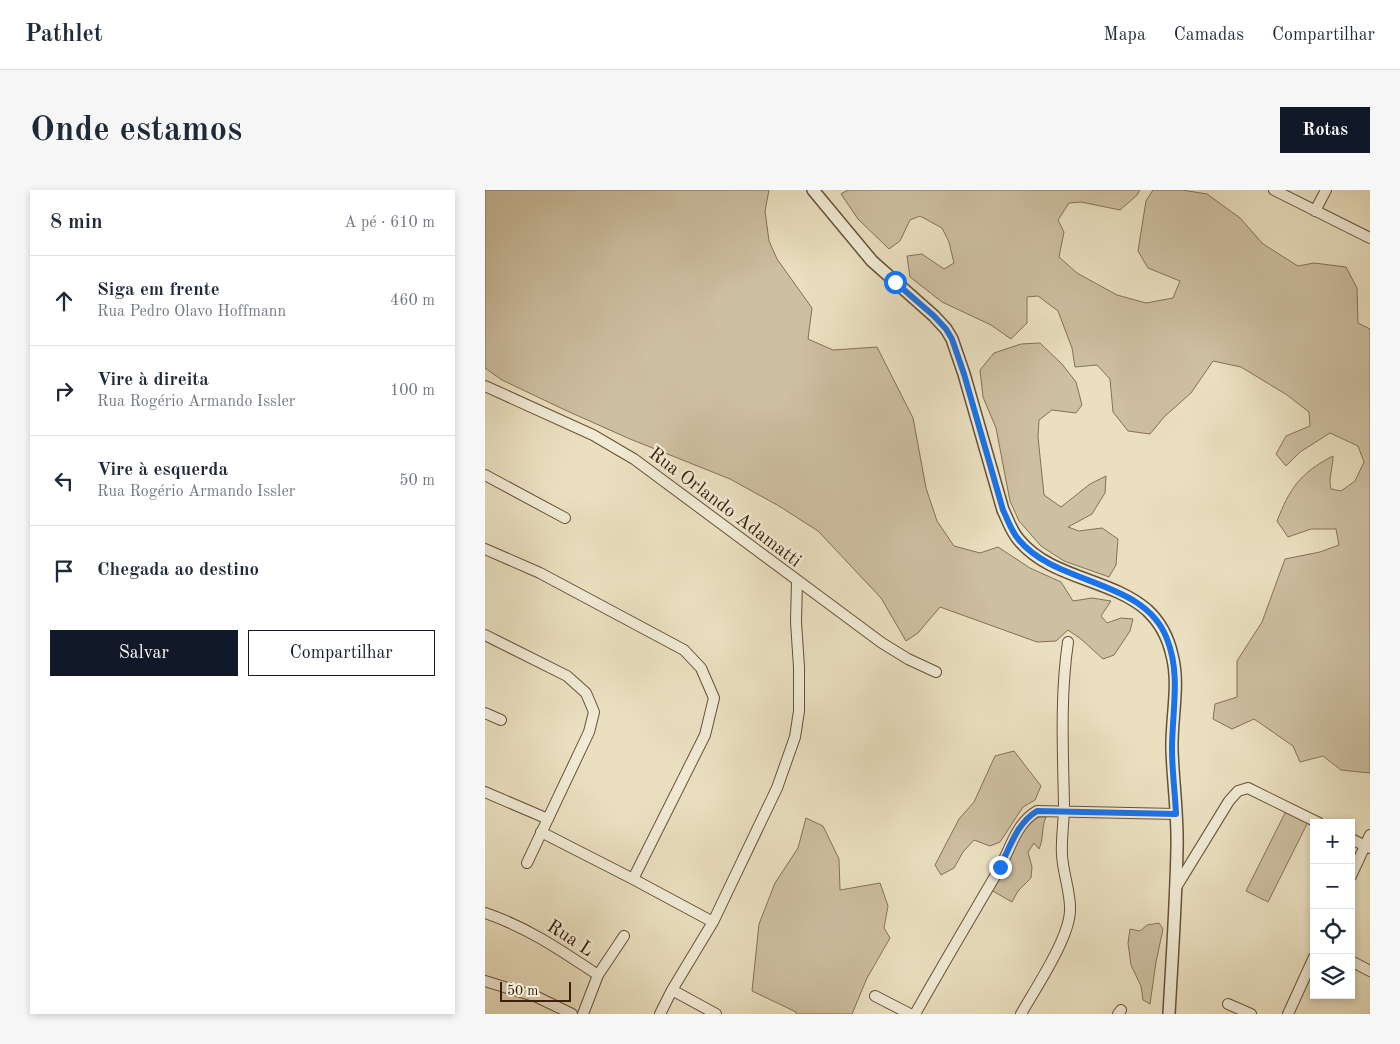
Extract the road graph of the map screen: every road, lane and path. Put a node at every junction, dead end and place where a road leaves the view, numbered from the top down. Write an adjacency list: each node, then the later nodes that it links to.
1 (813, 190): 18 (street)
2 (1274, 190): 4 (street)
3 (1326, 190): 4 (street)
4 (1315, 211): 5 (street)
5 (1370, 238)
6 (485, 386): 10 (street, Rua Orlando Adamatti)
7 (485, 474): 8 (street)
8 (565, 518)
9 (485, 549): 27 (street)
10 (797, 581): 13 (street, Rua Orlando Adamatti); 30 (street)
11 (485, 635): 19 (street)
12 (1067, 642): 17 (street)
13 (936, 672)
14 (485, 713): 15 (street)
15 (501, 720)
16 (485, 792): 19 (street)
17 (1064, 811): 18 (street); 46 (street); 47 (street)
18 (1176, 814): 28 (street)
19 (548, 819): 21 (street)
20 (1311, 819): 28 (street)
21 (541, 832): 25 (street); 27 (street)
22 (1370, 835): 24 (street)
23 (1355, 841): 24 (street)
24 (1368, 847): 26 (street)
25 (527, 863)
26 (1355, 869)
27 (633, 879): 30 (street)
28 (1175, 889): 48 (street)
29 (485, 913): 35 (street, Rua L)
30 (713, 922): 37 (street)
31 (624, 936): 35 (street)
32 (1355, 963): 34 (street)
33 (1310, 966): 49 (street)
34 (1370, 970)
35 (598, 975): 42 (street, Rua L)
36 (485, 981): 41 (street)
37 (672, 990): 43 (street); 44 (street)
38 (875, 996): 45 (street)
39 (1228, 1004): 40 (street)
40 (1245, 1013)
41 (572, 1014)
42 (583, 1014)
43 (660, 1014)
44 (716, 1014)
45 (910, 1014)
46 (915, 1014)
47 (1021, 1014)
48 (1169, 1014)
49 (1288, 1014)

